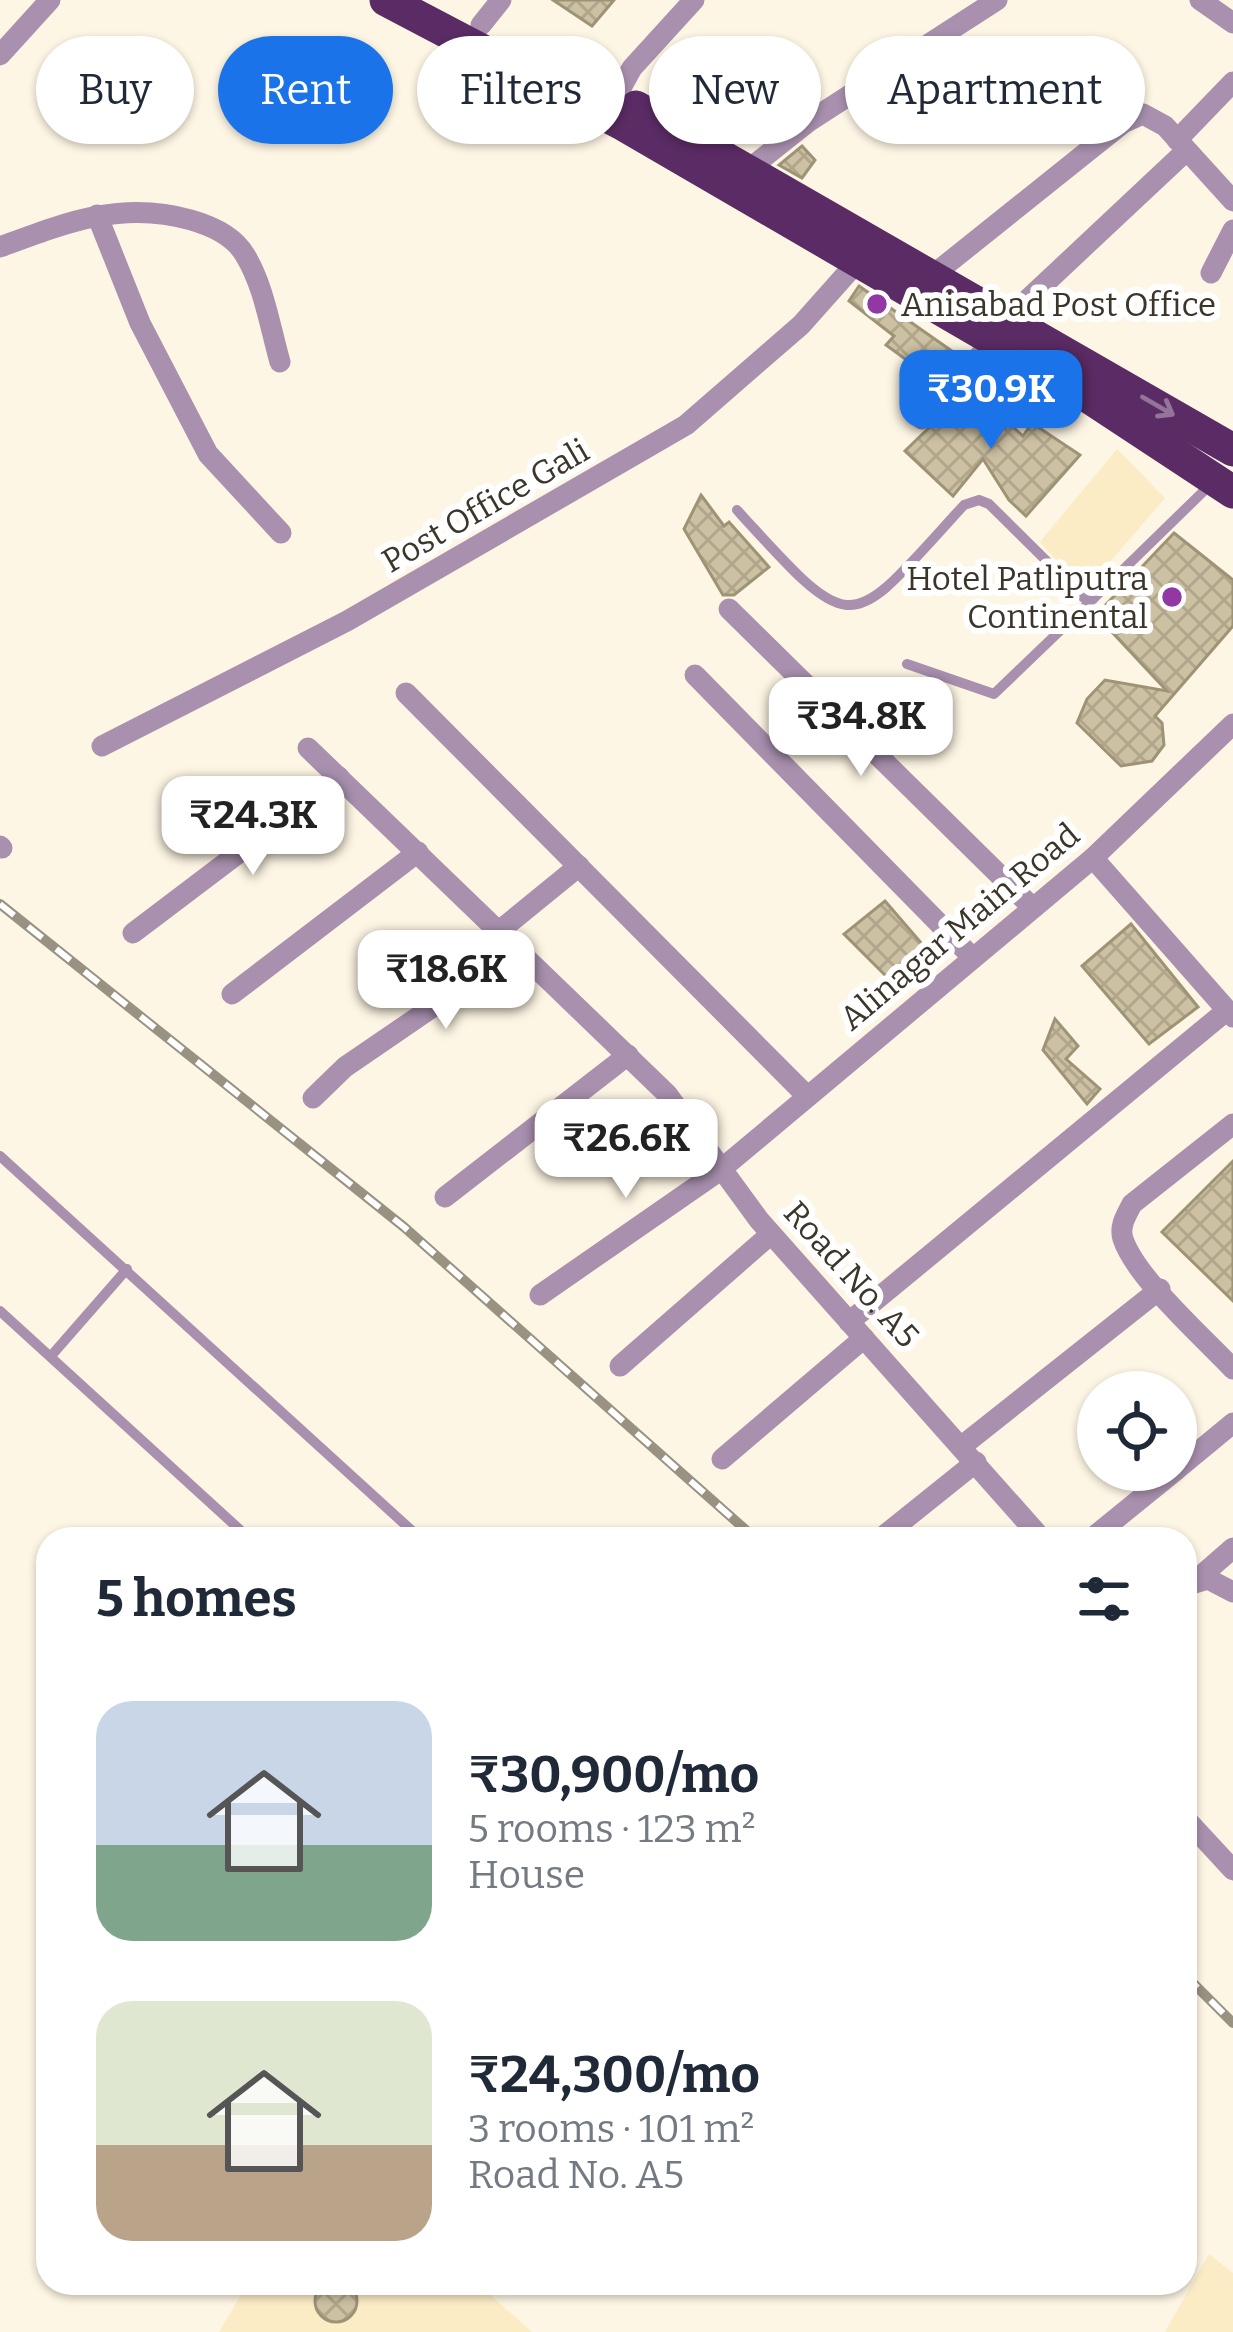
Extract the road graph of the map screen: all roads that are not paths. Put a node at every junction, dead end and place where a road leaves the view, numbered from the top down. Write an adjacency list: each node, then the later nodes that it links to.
1 (50, 0): 10 (street)
2 (386, 0): 20 (highway)
3 (433, 0): 7 (highway)
4 (694, 0): 11 (street)
5 (997, 0): 15 (street)
6 (1200, 0): 8 (street)
7 (491, 13): 9 (highway)
8 (1233, 22)
9 (525, 36)
10 (0, 55)
11 (625, 81)
12 (1233, 82): 14 (street)
13 (625, 102): 15 (highway)
14 (1182, 146): 16 (street); 22 (street); 23 (street)
15 (749, 169): 22 (highway)
16 (1233, 201)
17 (97, 215): 19 (street); 24 (street); 29 (street)
18 (1233, 230): 21 (street)
19 (0, 247)
20 (858, 261): 23 (highway); 36 (street, Post Office Gali)
21 (1210, 273)
22 (933, 275): 23 (highway)
23 (1001, 329): 25 (street); 26 (highway, one-way to 26); 27 (highway)
24 (280, 362)
25 (922, 419)
26 (1233, 450)
27 (1224, 487): 30 (lane)
28 (737, 510): 30 (lane)
29 (281, 533)
30 (1093, 599): 32 (lane)
31 (729, 609): 42 (street)
32 (908, 664)
33 (694, 676): 46 (street)
34 (406, 693): 41 (street)
35 (1233, 724): 40 (street, Alinagar Main Road)
36 (102, 746)
37 (308, 748): 38 (street, Road No. A5)
38 (339, 777): 39 (street, Road No. A5); 44 (street)
39 (418, 852): 43 (street, Road No. A5); 47 (street)
40 (1093, 858): 42 (street, Alinagar Main Road); 48 (street)
41 (579, 866): 43 (street); 50 (street)
42 (1033, 908): 46 (street, Alinagar Main Road)
43 (498, 932): 45 (street, Road No. A5)
44 (133, 933)
45 (515, 950): 49 (street, Road No. A5); 51 (street)
46 (973, 958): 50 (street, Alinagar Main Road)
47 (232, 994)
48 (1229, 1014): 62 (street)
49 (628, 1054): 54 (street, Road No. A5); 55 (street)
50 (806, 1095): 54 (street, Alinagar Main Road)
51 (314, 1098)
52 (1233, 1124): 58 (street)
53 (0, 1156): 57 (lane)
54 (719, 1171): 56 (street, Road No. A5); 59 (street, Alinagar Main Road)
55 (445, 1196)
56 (771, 1234): 62 (street, Road No. A5); 64 (street)
57 (127, 1269): 63 (lane); 72 (lane)
58 (1160, 1288): 65 (street); 68 (street)
59 (541, 1295)
60 (0, 1310): 61 (lane)
61 (6, 1323): 63 (lane)
62 (856, 1330): 68 (street, Road No. A5); 69 (street)
63 (51, 1356): 71 (lane)
64 (620, 1366)
65 (1233, 1369)
66 (1233, 1423): 67 (street)
67 (1197, 1453)
68 (969, 1454): 73 (street); 74 (street, Road No. A5)
69 (722, 1459)
70 (1150, 1491): 75 (street)
71 (237, 1527)
72 (408, 1527)
73 (893, 1527)
74 (1032, 1527)
75 (1106, 1527)
76 (1233, 1548): 77 (street)
77 (1197, 1578)
78 (1197, 1582): 79 (street)
79 (1233, 1592)
80 (1197, 1832): 81 (street)
81 (1233, 1870)

